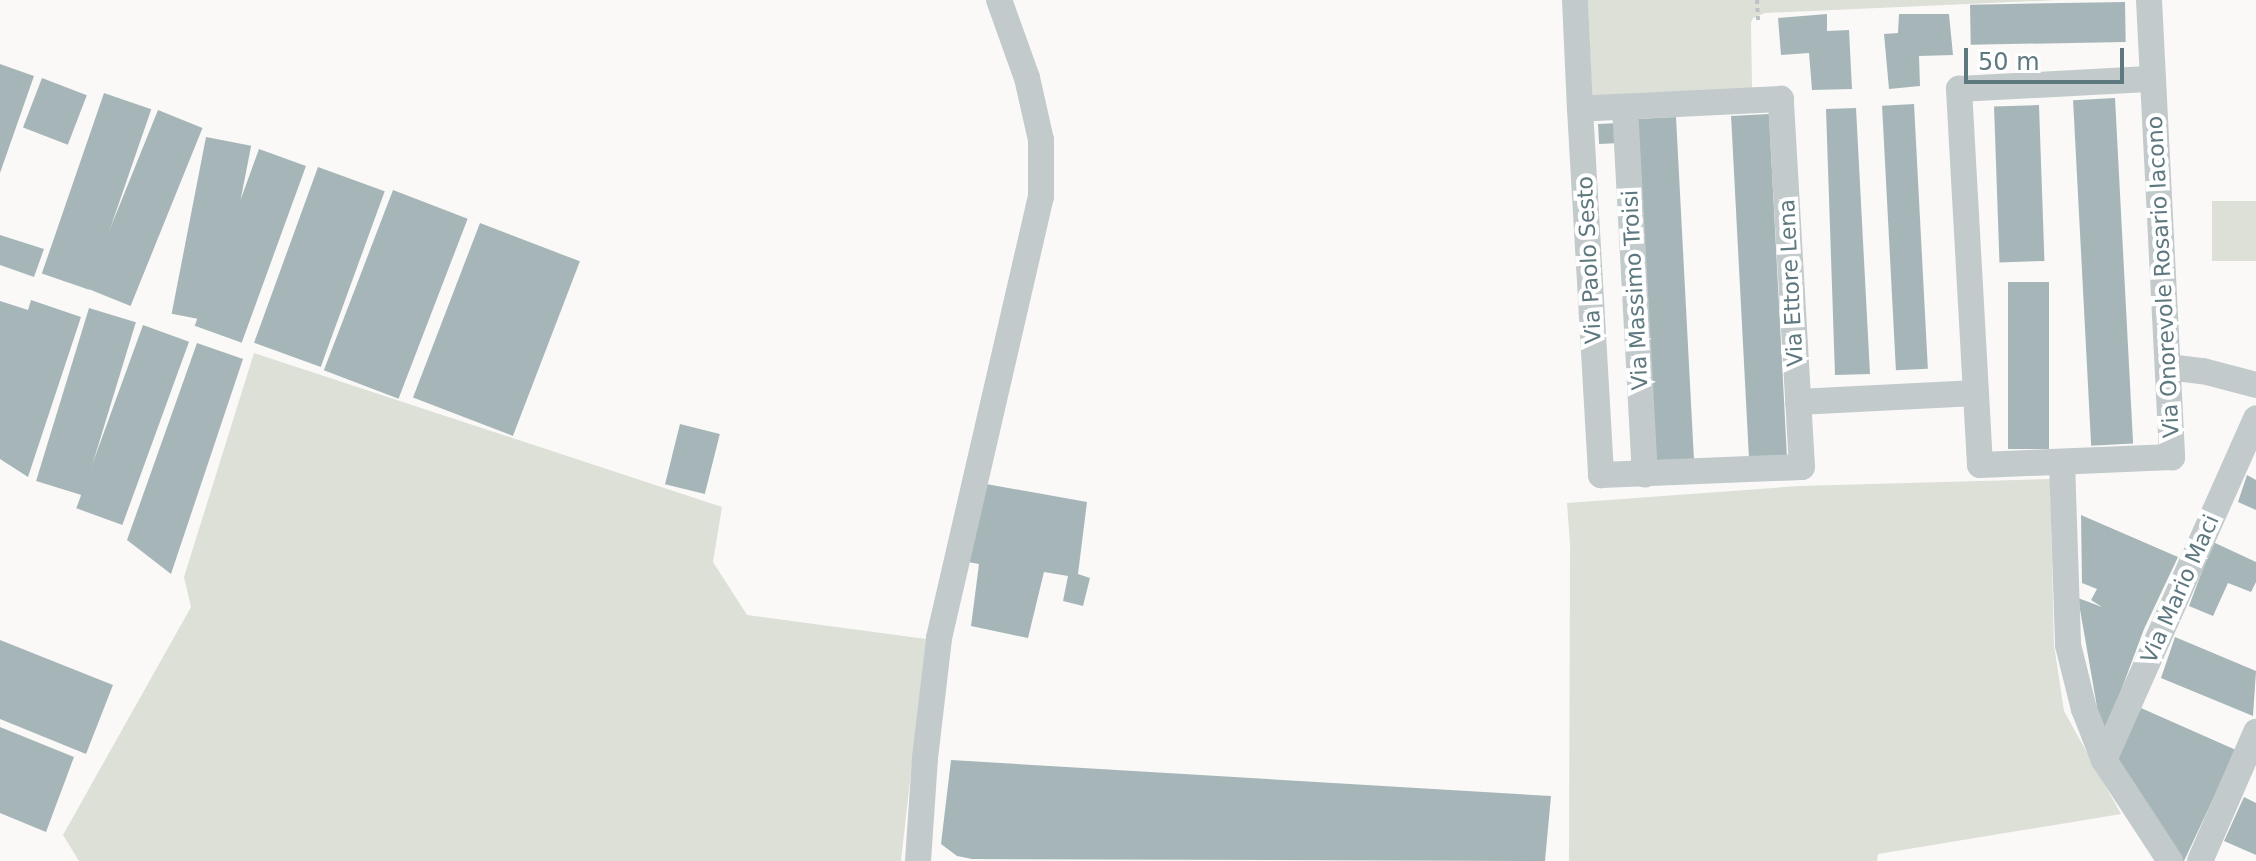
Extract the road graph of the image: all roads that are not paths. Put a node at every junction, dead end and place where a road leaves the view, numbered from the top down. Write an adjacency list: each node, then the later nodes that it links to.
1 (999, 0): 16 (street)
2 (1575, 0): 6 (street, Via Paolo Sesto)
3 (2149, 0): 4 (street, Via Onorevole Rosario Iacono)
4 (2153, 79): 7 (street, Via Onorevole Rosario Iacono); 9 (street)
5 (1625, 107): 6 (street); 10 (street, Via Ettore Lena); 13 (street, Via Massimo Troisi)
6 (1580, 109): 13 (street, Via Paolo Sesto)
7 (2168, 367): 8 (street); 12 (street, Via Onorevole Rosario Iacono)
8 (2256, 385)
9 (1976, 393): 10 (street); 12 (street)
10 (1798, 402): 13 (street, Via Ettore Lena)
11 (2256, 418): 15 (street, Via Mario Maci)
12 (2062, 462): 15 (street)
13 (1645, 474)
14 (2256, 732): 18 (street)
15 (2104, 760): 17 (street)
16 (918, 861)
17 (2170, 861)
18 (2200, 861)

